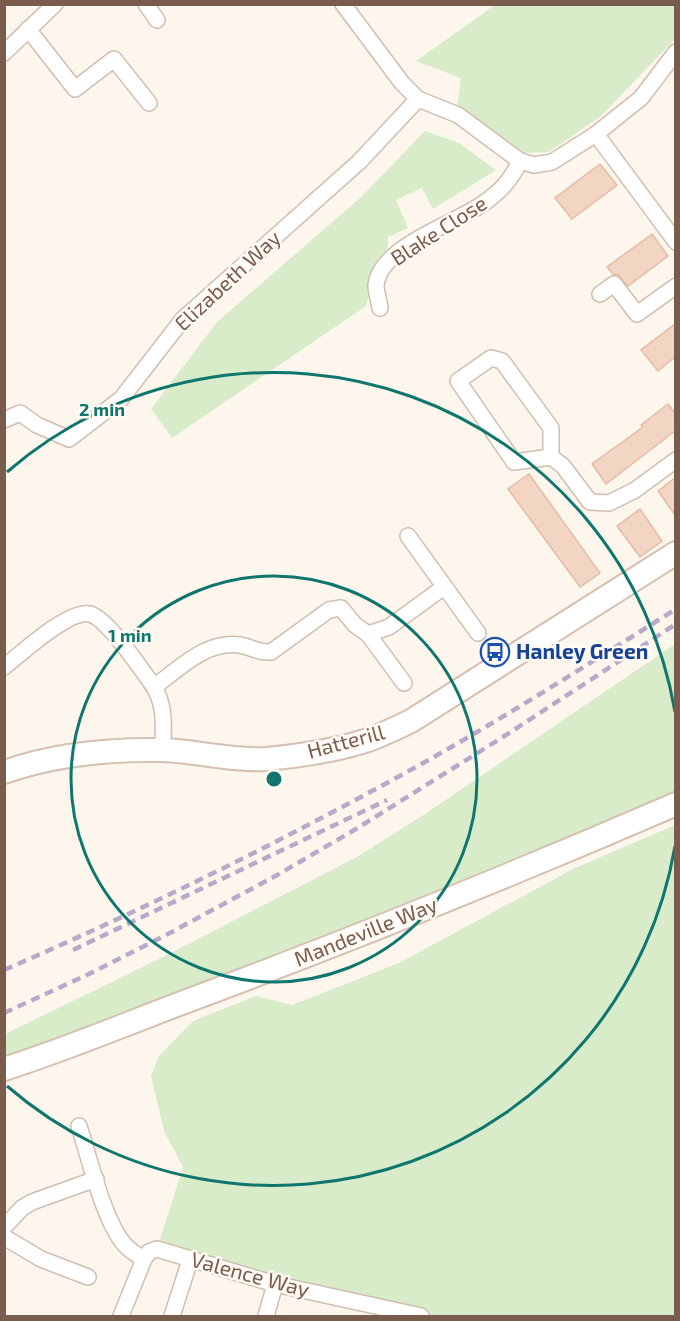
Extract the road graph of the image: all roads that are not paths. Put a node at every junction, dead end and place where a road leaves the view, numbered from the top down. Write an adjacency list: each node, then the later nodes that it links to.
1 (55, 4): 5 (street)
2 (146, 4): 4 (street)
3 (344, 4): 8 (street)
4 (157, 20)
5 (28, 29): 6 (street); 9 (street)
6 (4, 52)
7 (675, 52): 10 (street)
8 (418, 99): 11 (street); 16 (street, Elizabeth Way)
9 (149, 103)
10 (596, 134): 11 (street); 12 (street)
11 (520, 161): 15 (street, Blake Close)
12 (675, 242)
13 (675, 286): 14 (street)
14 (600, 294)
15 (380, 308)
16 (4, 420)
17 (551, 457): 17 (street); 18 (street)
18 (675, 460)
19 (408, 536): 21 (street)
20 (675, 553): 27 (main road, Hatterill)
21 (444, 587): 22 (street); 23 (street)
22 (478, 633)
23 (368, 634): 25 (street); 26 (street)
24 (4, 667): 26 (street)
25 (404, 683)
26 (154, 687): 27 (street)
27 (162, 750): 28 (main road, Hatterill)
28 (4, 772)
29 (675, 804): 30 (main road, Mandeville Way)
30 (54, 1052): 31 (main road, Mandeville Way); 32 (main road, Mandeville Way)
31 (4, 1069)
32 (4, 1076)
33 (79, 1125): 34 (street)
34 (96, 1179): 35 (street); 37 (street)
35 (4, 1227)
36 (4, 1237): 39 (street)
37 (144, 1259): 38 (street, Valence Way); 42 (street)
38 (190, 1260): 40 (street, Valence Way); 43 (street)
39 (88, 1277)
40 (275, 1284): 41 (street, Valence Way); 44 (street)
41 (377, 1312): 45 (street, Valence Way)
42 (121, 1317)
43 (172, 1317)
44 (266, 1317)
45 (421, 1317)

